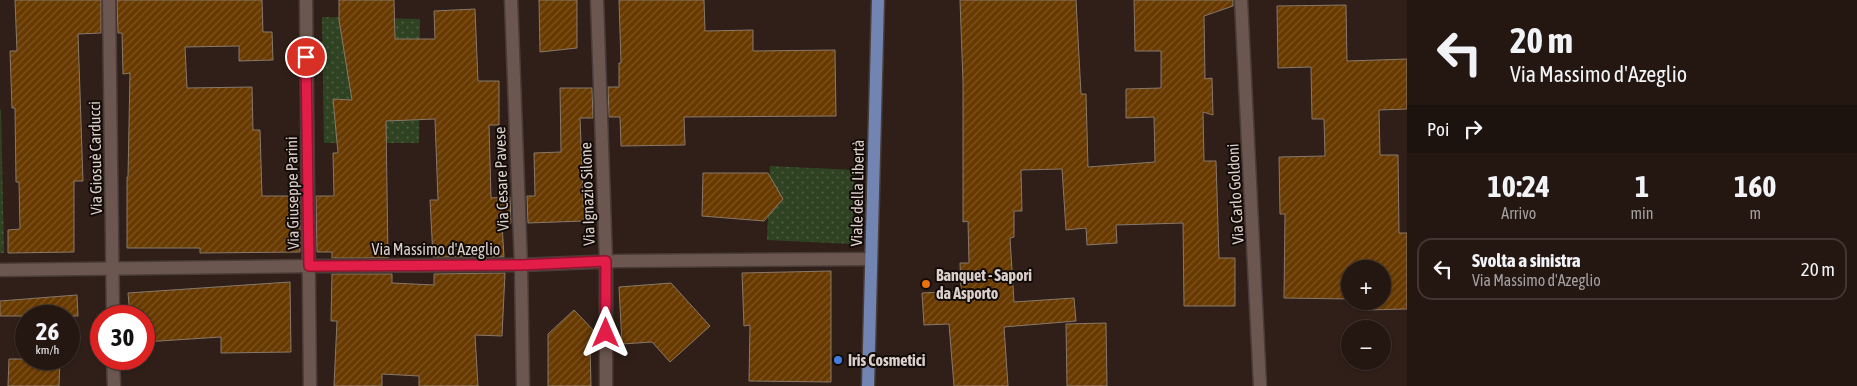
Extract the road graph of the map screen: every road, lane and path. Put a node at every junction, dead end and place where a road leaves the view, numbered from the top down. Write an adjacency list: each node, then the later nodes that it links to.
1 (109, 0): 11 (street, Via Giosuè Carducci)
2 (306, 0): 10 (street, Via Giuseppe Parini)
3 (511, 0): 9 (street, Via Cesare Pavese)
4 (597, 0): 8 (street, Via Ignazio Silone)
5 (878, 0): 7 (main road, Viale della Libertà)
6 (1242, 0): 20 (street, Via Carlo Goldoni)
7 (872, 259): 8 (street, Via Massimo d'Azeglio); 19 (main road, Viale della Libertà)
8 (606, 261): 9 (street, Via Massimo d'Azeglio); 18 (street, Via Ignazio Silone)
9 (521, 265): 10 (street, Via Massimo d'Azeglio); 17 (street, Via Cesare Pavese)
10 (309, 266): 11 (street, Via Massimo d'Azeglio); 16 (street, Via Giuseppe Parini)
11 (112, 268): 12 (street, Via Massimo d'Azeglio); 13 (street, Via Giosuè Carducci)
12 (0, 270)
13 (113, 305)
14 (113, 370): 15 (street)
15 (114, 386)
16 (310, 386)
17 (523, 386)
18 (606, 386)
19 (868, 386)
20 (1260, 386)

